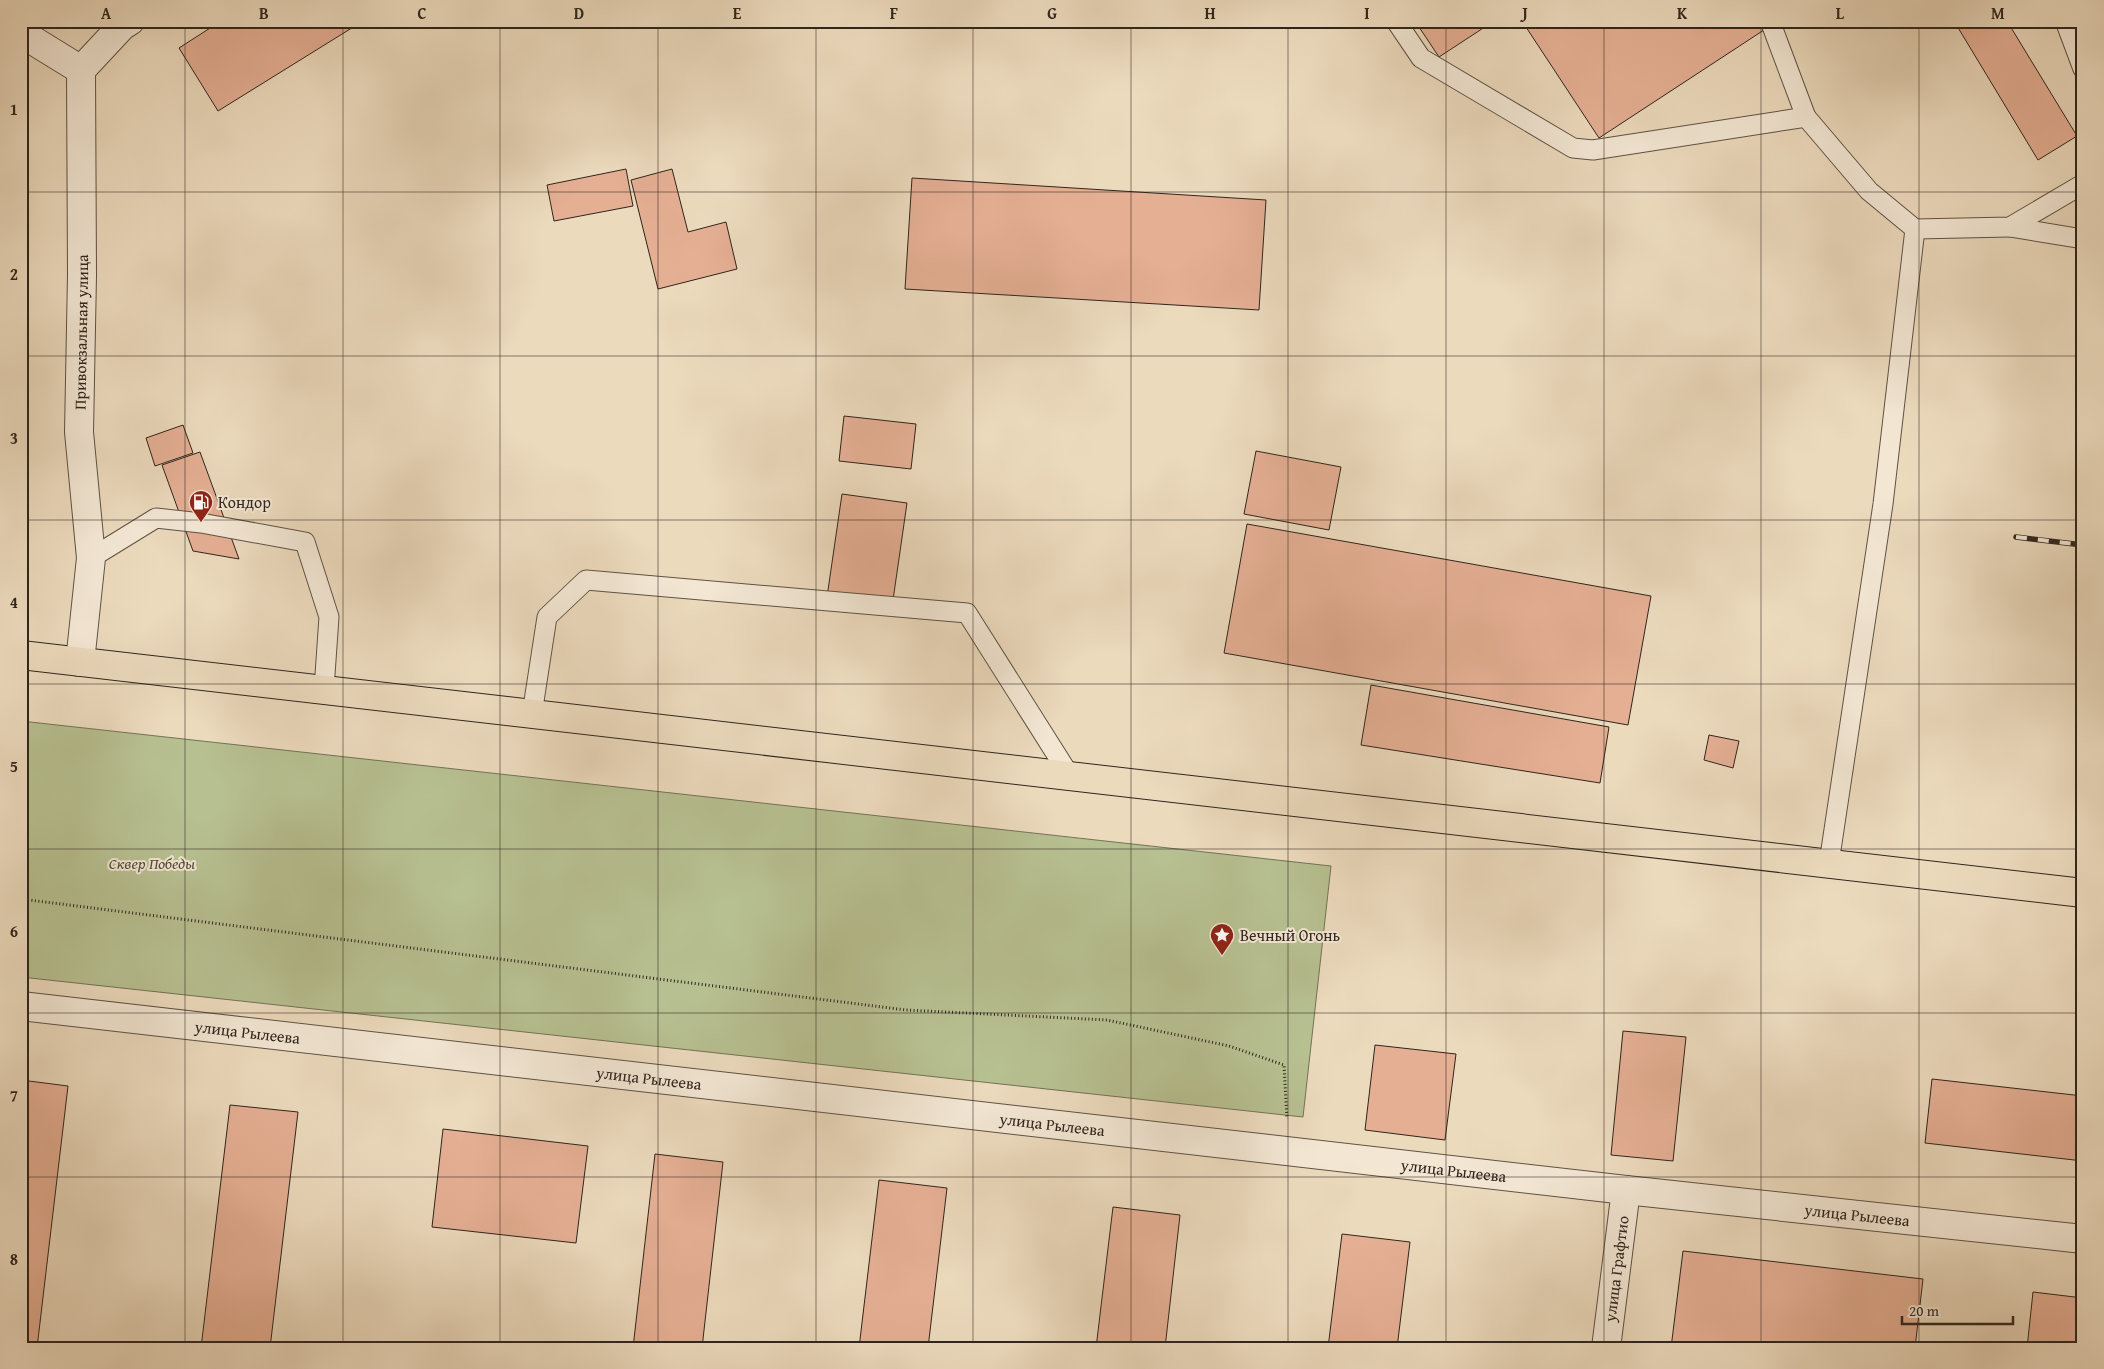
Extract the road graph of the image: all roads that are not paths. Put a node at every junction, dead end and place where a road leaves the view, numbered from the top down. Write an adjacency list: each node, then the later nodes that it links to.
1 (130, 21): 7 (street)
2 (1396, 21): 8 (lane)
3 (1770, 21): 8 (lane)
4 (2065, 21): 6 (lane)
5 (21, 33): 7 (street)
6 (2083, 69)
7 (81, 70): 13 (street, Привокзальная улица)
8 (1806, 117): 11 (lane)
9 (2083, 184): 10 (lane)
10 (2010, 227): 11 (lane); 12 (lane)
11 (1915, 229): 19 (lane)
12 (2083, 239)
13 (91, 558): 15 (street, Привокзальная улица); 16 (lane)
14 (21, 655): 15 (main road)
15 (80, 662): 16 (main road)
16 (324, 689): 17 (main road)
17 (532, 714): 18 (main road); 18 (lane)
18 (1070, 776): 19 (main road)
19 (1829, 863): 20 (main road)
20 (2083, 893)
21 (21, 1006): 22 (street, улица Рылеева)
22 (1626, 1190): 23 (street, улица Рылеева); 24 (street, улица Графтио)
23 (2083, 1239)
24 (1606, 1348)

